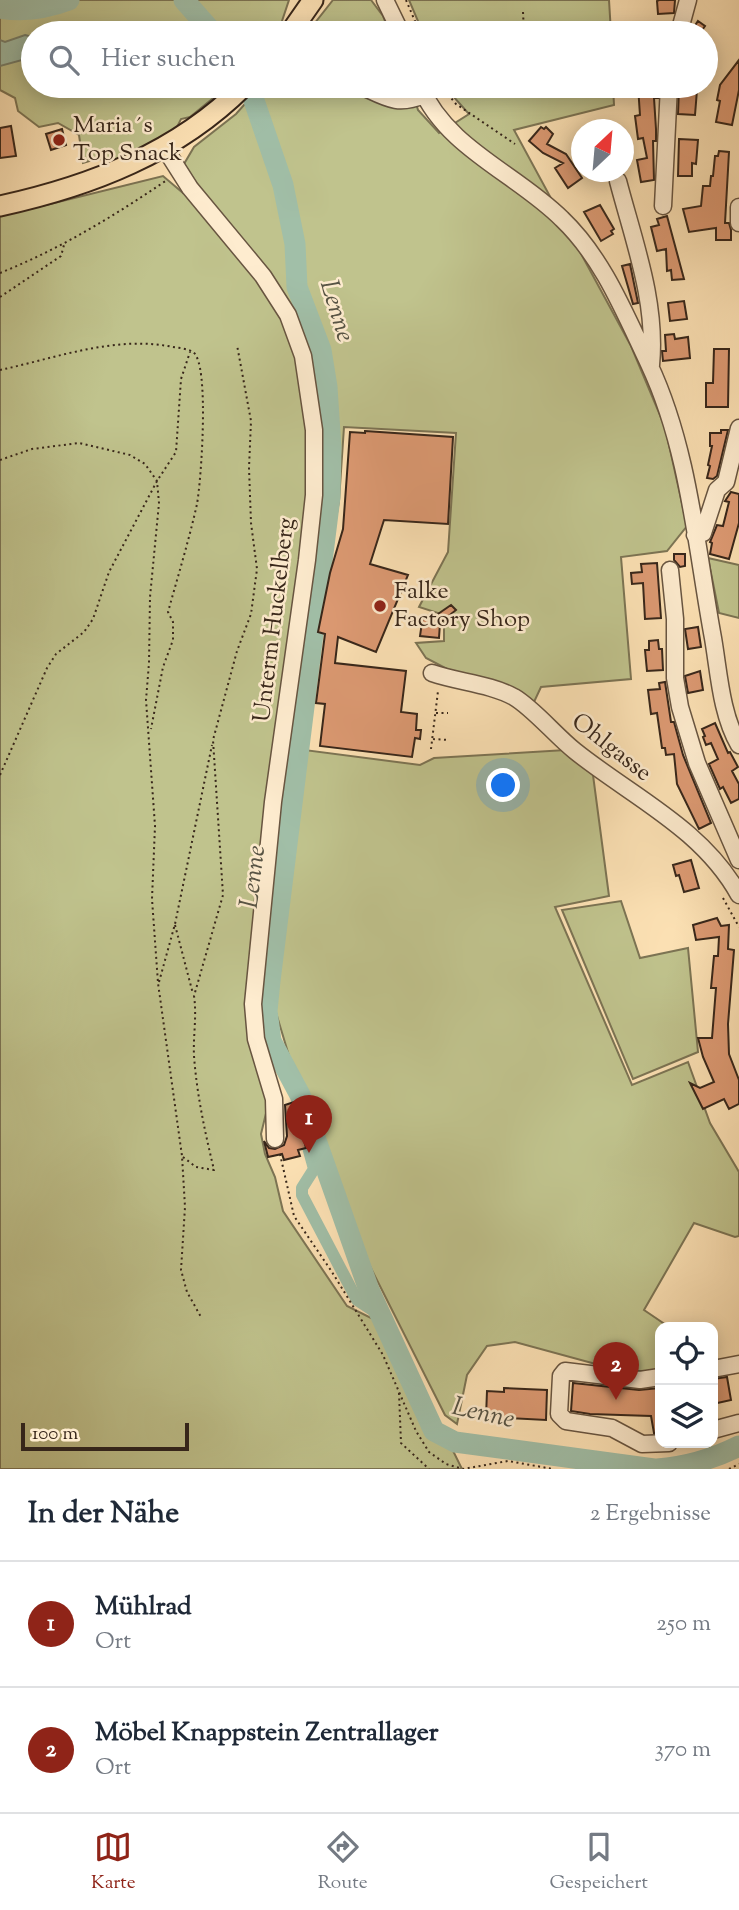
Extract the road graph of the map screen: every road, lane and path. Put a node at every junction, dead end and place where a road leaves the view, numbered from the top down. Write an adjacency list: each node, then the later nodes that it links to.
1 (313, 0): 6 (main road)
2 (385, 0): 7 (street)
3 (406, 0): 8 (path)
4 (688, 0): 10 (street)
5 (523, 12): 9 (path)
6 (298, 21)
7 (395, 21)
8 (415, 21)
9 (523, 21)
10 (682, 21)
11 (231, 98): 18 (main road)
12 (391, 98): 13 (street)
13 (412, 98)
14 (428, 98): 30 (street)
15 (451, 98): 17 (path)
16 (668, 98): 22 (street)
17 (515, 144)
18 (164, 147): 19 (street, Unterm Huckelberg); 21 (main road)
19 (179, 172): 25 (path); 55 (street, Unterm Huckelberg)
20 (618, 182): 30 (street)
21 (0, 206)
22 (663, 206)
23 (739, 206): 24 (street)
24 (739, 223)
25 (65, 244): 26 (path); 27 (path)
26 (0, 273)
27 (0, 297)
28 (237, 345): 43 (path)
29 (191, 350): 31 (path); 34 (path); 41 (path)
30 (651, 368): 36 (street)
31 (0, 370)
32 (739, 428): 35 (street)
33 (0, 460): 34 (path)
34 (158, 481): 41 (path); 47 (path)
35 (732, 484): 36 (street)
36 (695, 535): 45 (street)
37 (670, 570): 48 (street)
38 (436, 675): 39 (path); 50 (street, Ohlgasse)
39 (435, 712): 40 (path); 42 (path)
40 (448, 713)
41 (150, 733): 53 (path)
42 (432, 739): 44 (path); 46 (path)
43 (213, 740): 51 (path); 54 (path)
44 (448, 740)
45 (739, 746)
46 (431, 749)
47 (0, 775)
48 (739, 860)
49 (720, 891): 52 (path)
50 (739, 895)
51 (175, 924): 53 (path); 54 (path)
52 (739, 926)
53 (158, 983): 56 (path)
54 (194, 996): 56 (path)
55 (278, 1147): 61 (path)
56 (183, 1156): 57 (path)
57 (201, 1317)
58 (738, 1367): 59 (street)
59 (718, 1368)
60 (655, 1378): 64 (street)
61 (399, 1389): 66 (path); 67 (path)
62 (739, 1423): 63 (street)
63 (718, 1429)
64 (655, 1444)
65 (739, 1464): 68 (path)
66 (429, 1469)
67 (553, 1469)
68 (729, 1469)

